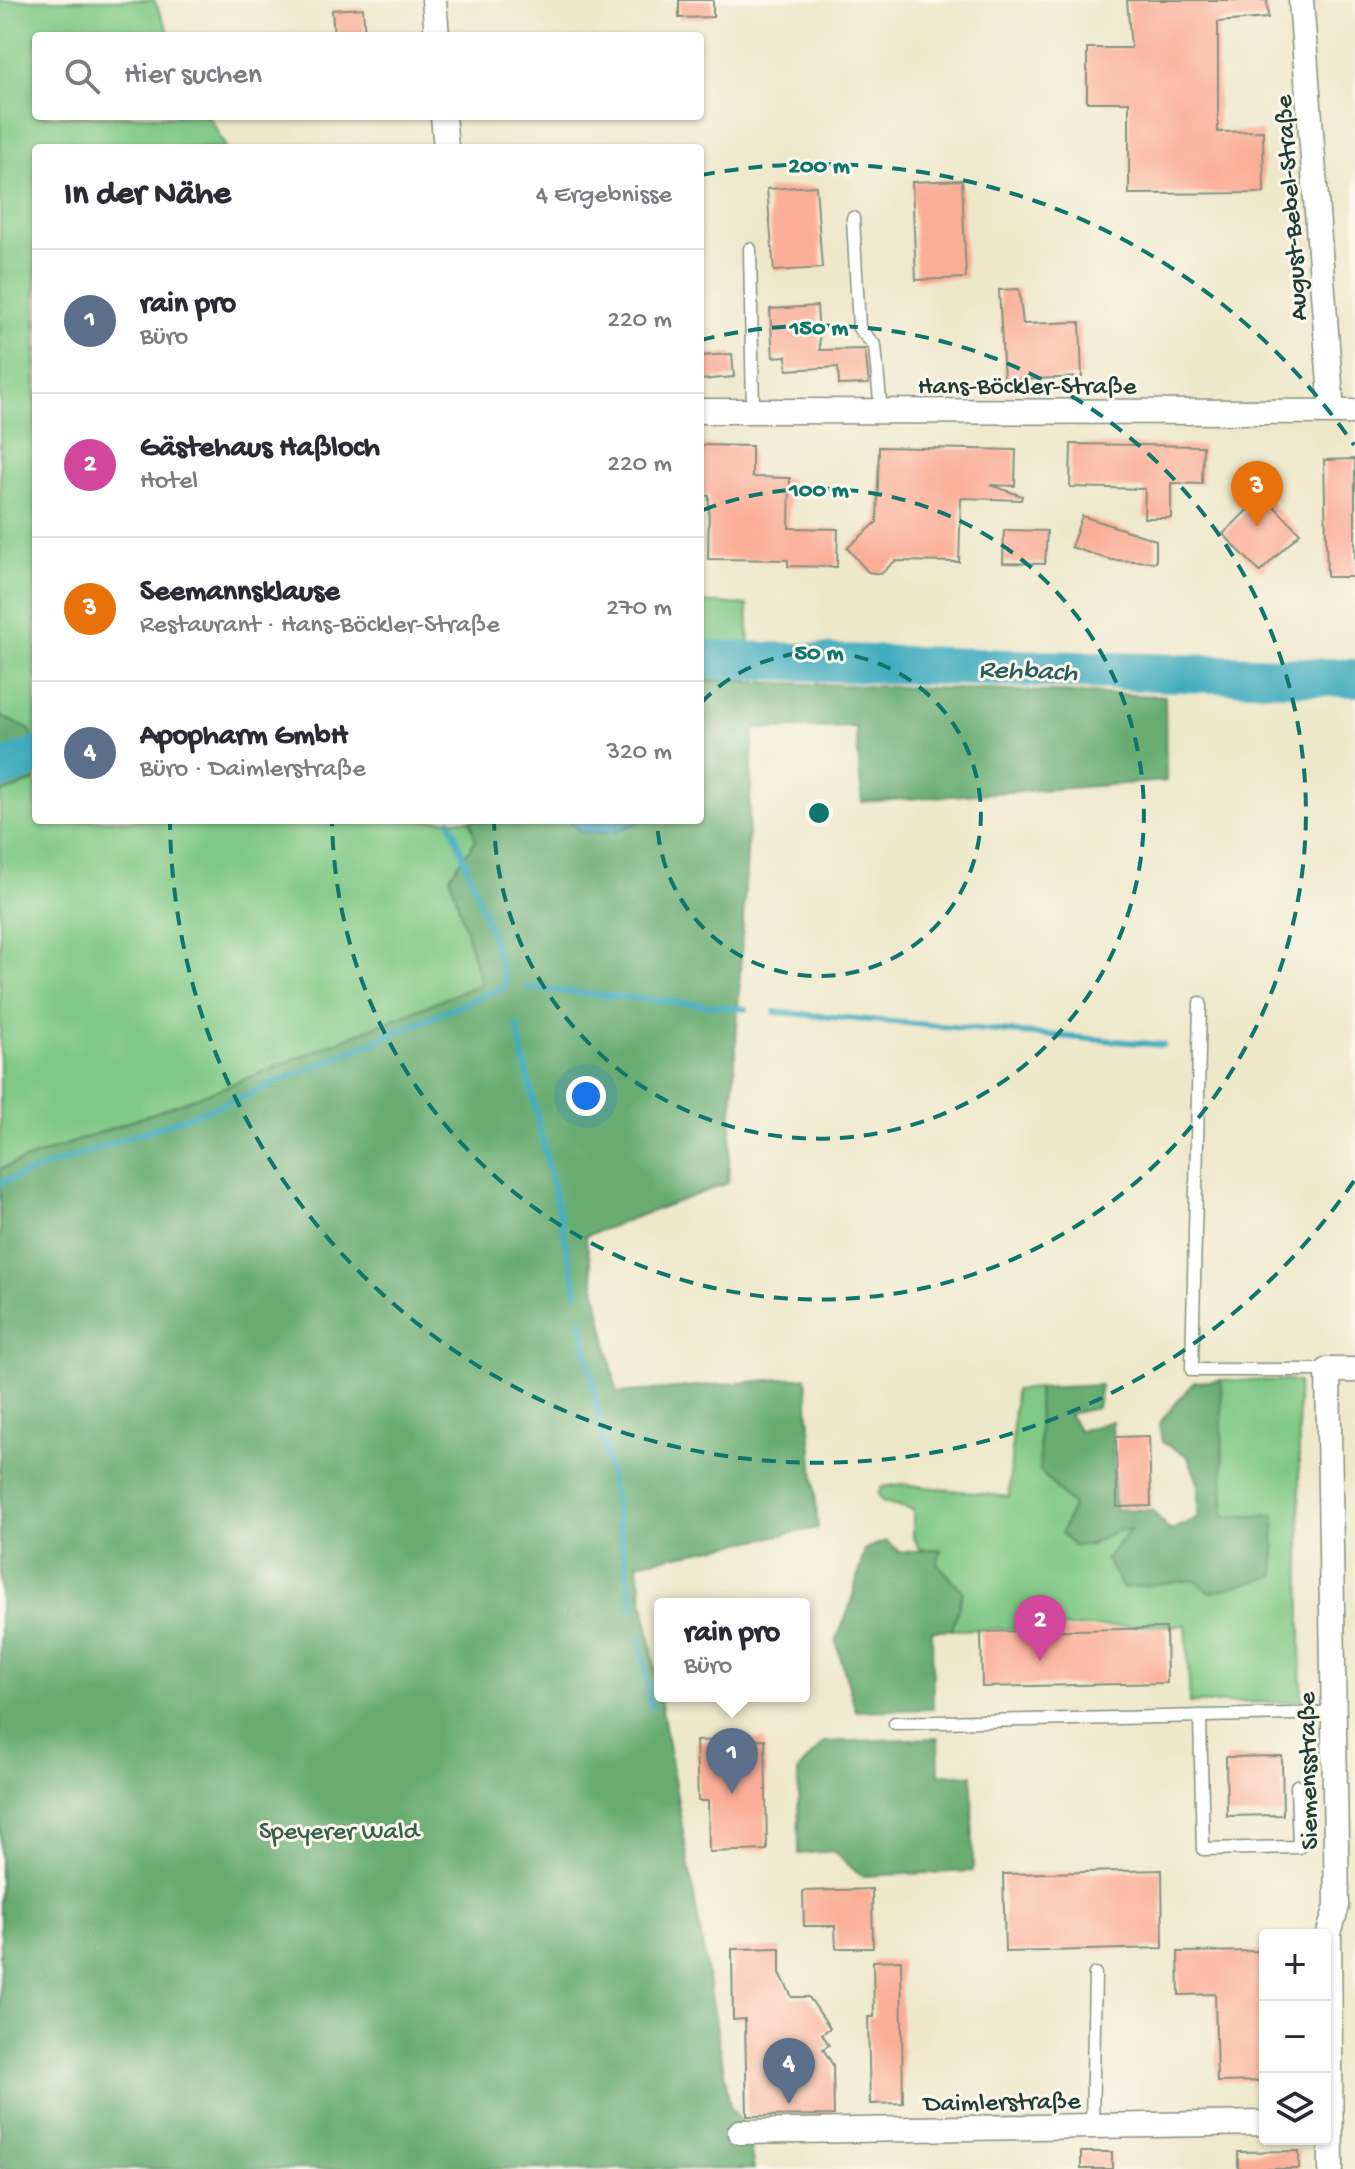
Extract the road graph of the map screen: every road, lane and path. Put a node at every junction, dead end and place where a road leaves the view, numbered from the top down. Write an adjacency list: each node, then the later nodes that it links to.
1 (434, 0): 3 (street)
2 (1301, 0): 11 (street, August-Bebel-Straße)
3 (437, 32)
4 (443, 120): 5 (street)
5 (446, 144)
6 (853, 218): 10 (lane)
7 (750, 249): 9 (lane)
8 (704, 411): 9 (street, Hans-Böckler-Straße)
9 (753, 411): 10 (street, Hans-Böckler-Straße)
10 (881, 412): 11 (street, Hans-Böckler-Straße)
11 (1344, 412)
12 (1200, 1003): 13 (lane)
13 (1328, 1370): 14 (street); 15 (street, Siemensstraße)
14 (1355, 1370)
15 (1333, 1713): 16 (lane); 19 (street, Siemensstraße)
16 (1200, 1716): 17 (lane); 18 (lane)
17 (895, 1723)
18 (1297, 1786)
19 (1346, 1905): 21 (street, Siemensstraße)
20 (1095, 1974): 23 (lane)
21 (1328, 2073)
22 (1259, 2123): 23 (street, Daimlerstraße)
23 (1092, 2126): 24 (street, Daimlerstraße)
24 (740, 2132)
25 (1329, 2145): 26 (street, Siemensstraße)
26 (1331, 2169)

